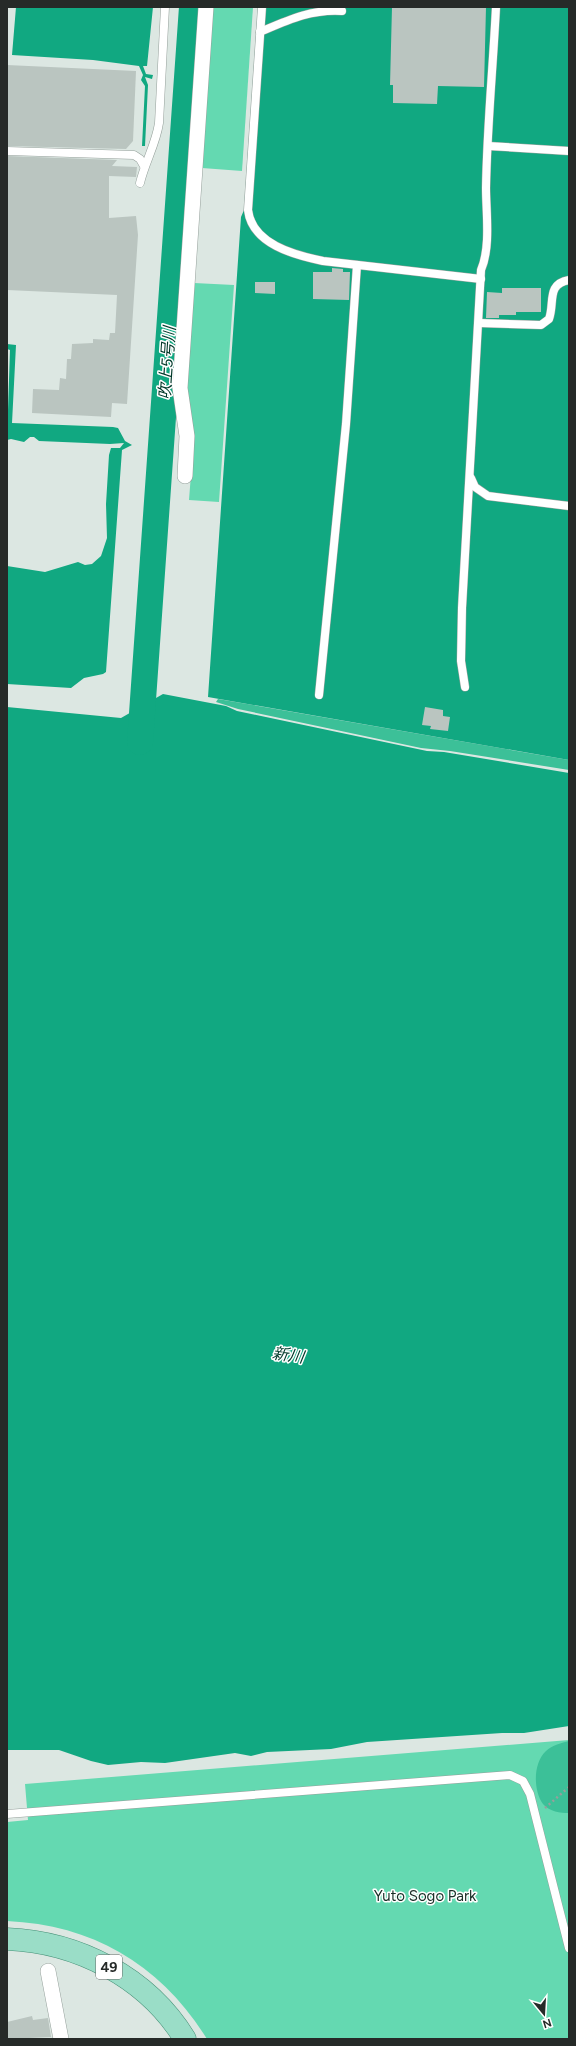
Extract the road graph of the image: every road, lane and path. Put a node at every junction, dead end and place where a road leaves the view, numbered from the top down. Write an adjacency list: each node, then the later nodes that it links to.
1 (166, 7): 10 (lane)
2 (206, 7): 16 (street)
3 (262, 7): 6 (lane)
4 (496, 7): 7 (lane)
5 (342, 11): 6 (lane)
6 (260, 32): 12 (lane)
7 (488, 146): 9 (lane); 13 (lane)
8 (7, 151): 10 (lane)
9 (569, 151)
10 (144, 166): 11 (lane)
11 (140, 183)
12 (356, 265): 13 (lane); 20 (lane)
13 (481, 279): 15 (lane)
14 (569, 280): 15 (lane)
15 (479, 323): 17 (lane)
16 (185, 476)
17 (470, 477): 18 (lane); 19 (lane)
18 (569, 506)
19 (465, 687)
20 (319, 695)
21 (569, 1787): 23 (path)
22 (7, 1814): 23 (lane)
23 (536, 1816): 25 (lane)
24 (7, 1939): 28 (main road, 49)
25 (569, 1948)
26 (48, 1971): 27 (street)
27 (60, 2039)
28 (185, 2039)

